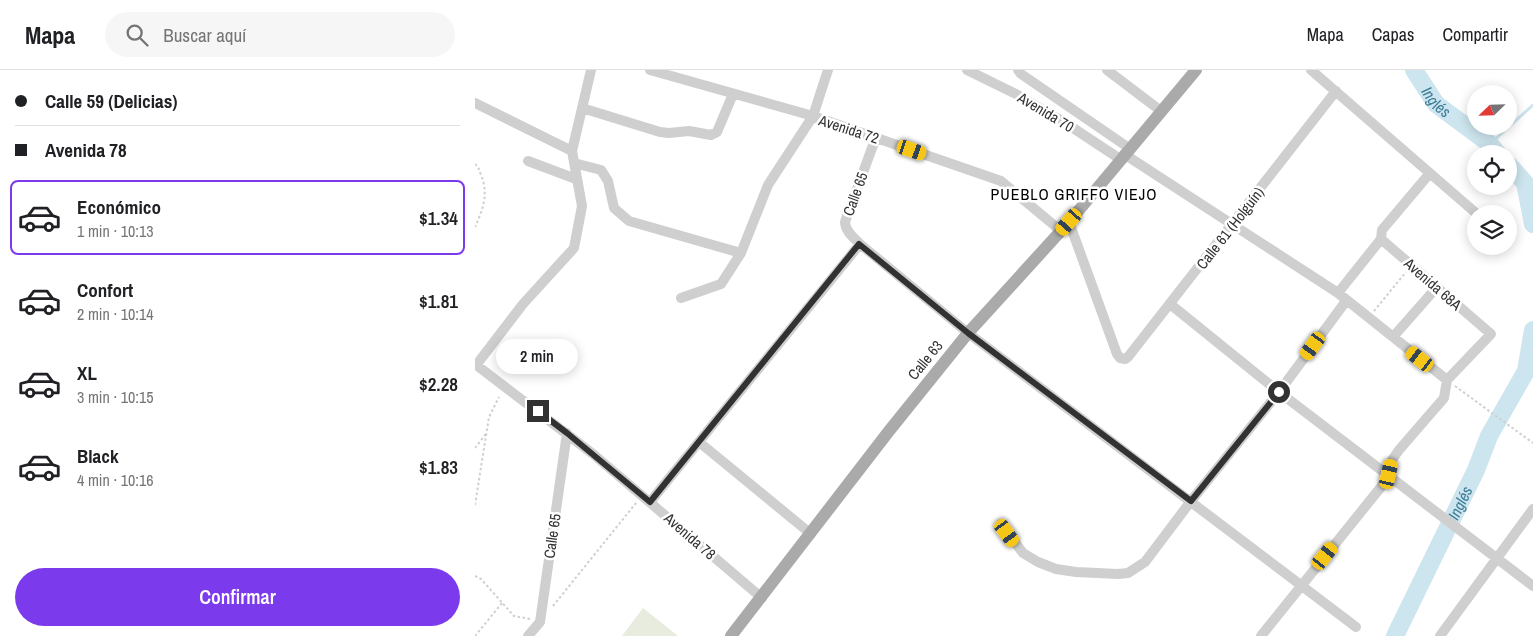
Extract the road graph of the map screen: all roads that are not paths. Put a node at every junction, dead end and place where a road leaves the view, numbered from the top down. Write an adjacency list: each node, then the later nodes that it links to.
1 (591, 70): 12 (street)
2 (650, 70): 10 (street, Avenida 72)
3 (828, 70): 14 (street)
4 (967, 70): 17 (street, Avenida 70)
5 (1018, 70): 17 (street)
6 (1107, 70): 13 (street)
7 (1196, 70): 13 (main road, Calle 63)
8 (1311, 70): 9 (street)
9 (1336, 91): 20 (street); 23 (street, Calle 61 (Holguín))
10 (733, 94): 12 (street); 14 (street, Avenida 72)
11 (475, 103): 16 (street)
12 (582, 108): 16 (street)
13 (1161, 111): 17 (main road, Calle 63)
14 (813, 116): 15 (street, Avenida 72); 27 (street)
15 (876, 137): 24 (street, Avenida 72); 26 (street, Calle 65)
16 (572, 151): 19 (street)
17 (1125, 154): 23 (street); 24 (main road, Calle 63)
18 (528, 161): 21 (street)
19 (574, 163): 21 (street); 27 (street)
20 (1430, 173): 22 (street); 25 (street)
21 (576, 179): 35 (street)
22 (1467, 205)
23 (1233, 224): 29 (street); 32 (street, Calle 61 (Holguín))
24 (1065, 226): 32 (street, Calle 61 (Holguín)); 33 (main road, Calle 63)
25 (1382, 235): 28 (street, Avenida 68A); 29 (street)
26 (859, 244): 33 (street); 39 (street)
27 (741, 252): 30 (street)
28 (1437, 287): 34 (street); 36 (street, Avenida 68A)
29 (1338, 294): 31 (street)
30 (681, 298)
31 (1346, 301): 34 (street); 37 (street)
32 (1170, 304): 37 (street)
33 (968, 333): 42 (street); 45 (main road, Calle 63)
34 (1393, 338): 36 (street)
35 (476, 364): 38 (street, Avenida 78)
36 (1447, 380): 40 (street)
37 (1279, 392): 40 (street); 42 (street)
38 (567, 433): 41 (street, Avenida 78); 51 (street, Calle 65)
39 (699, 442): 41 (street); 45 (street)
40 (1389, 474): 46 (street); 47 (street)
41 (646, 499): 49 (street, Avenida 78)
42 (1191, 501): 44 (street); 47 (street)
43 (1533, 509): 46 (street)
44 (1001, 524)
45 (811, 534): 49 (main road, Calle 63)
46 (1497, 558): 48 (street); 54 (street)
47 (1300, 586): 50 (street); 53 (street)
48 (1533, 586)
49 (762, 598): 52 (main road, Calle 63)
50 (1356, 628)
51 (529, 636)
52 (731, 636)
53 (1261, 636)
54 (1440, 636)

